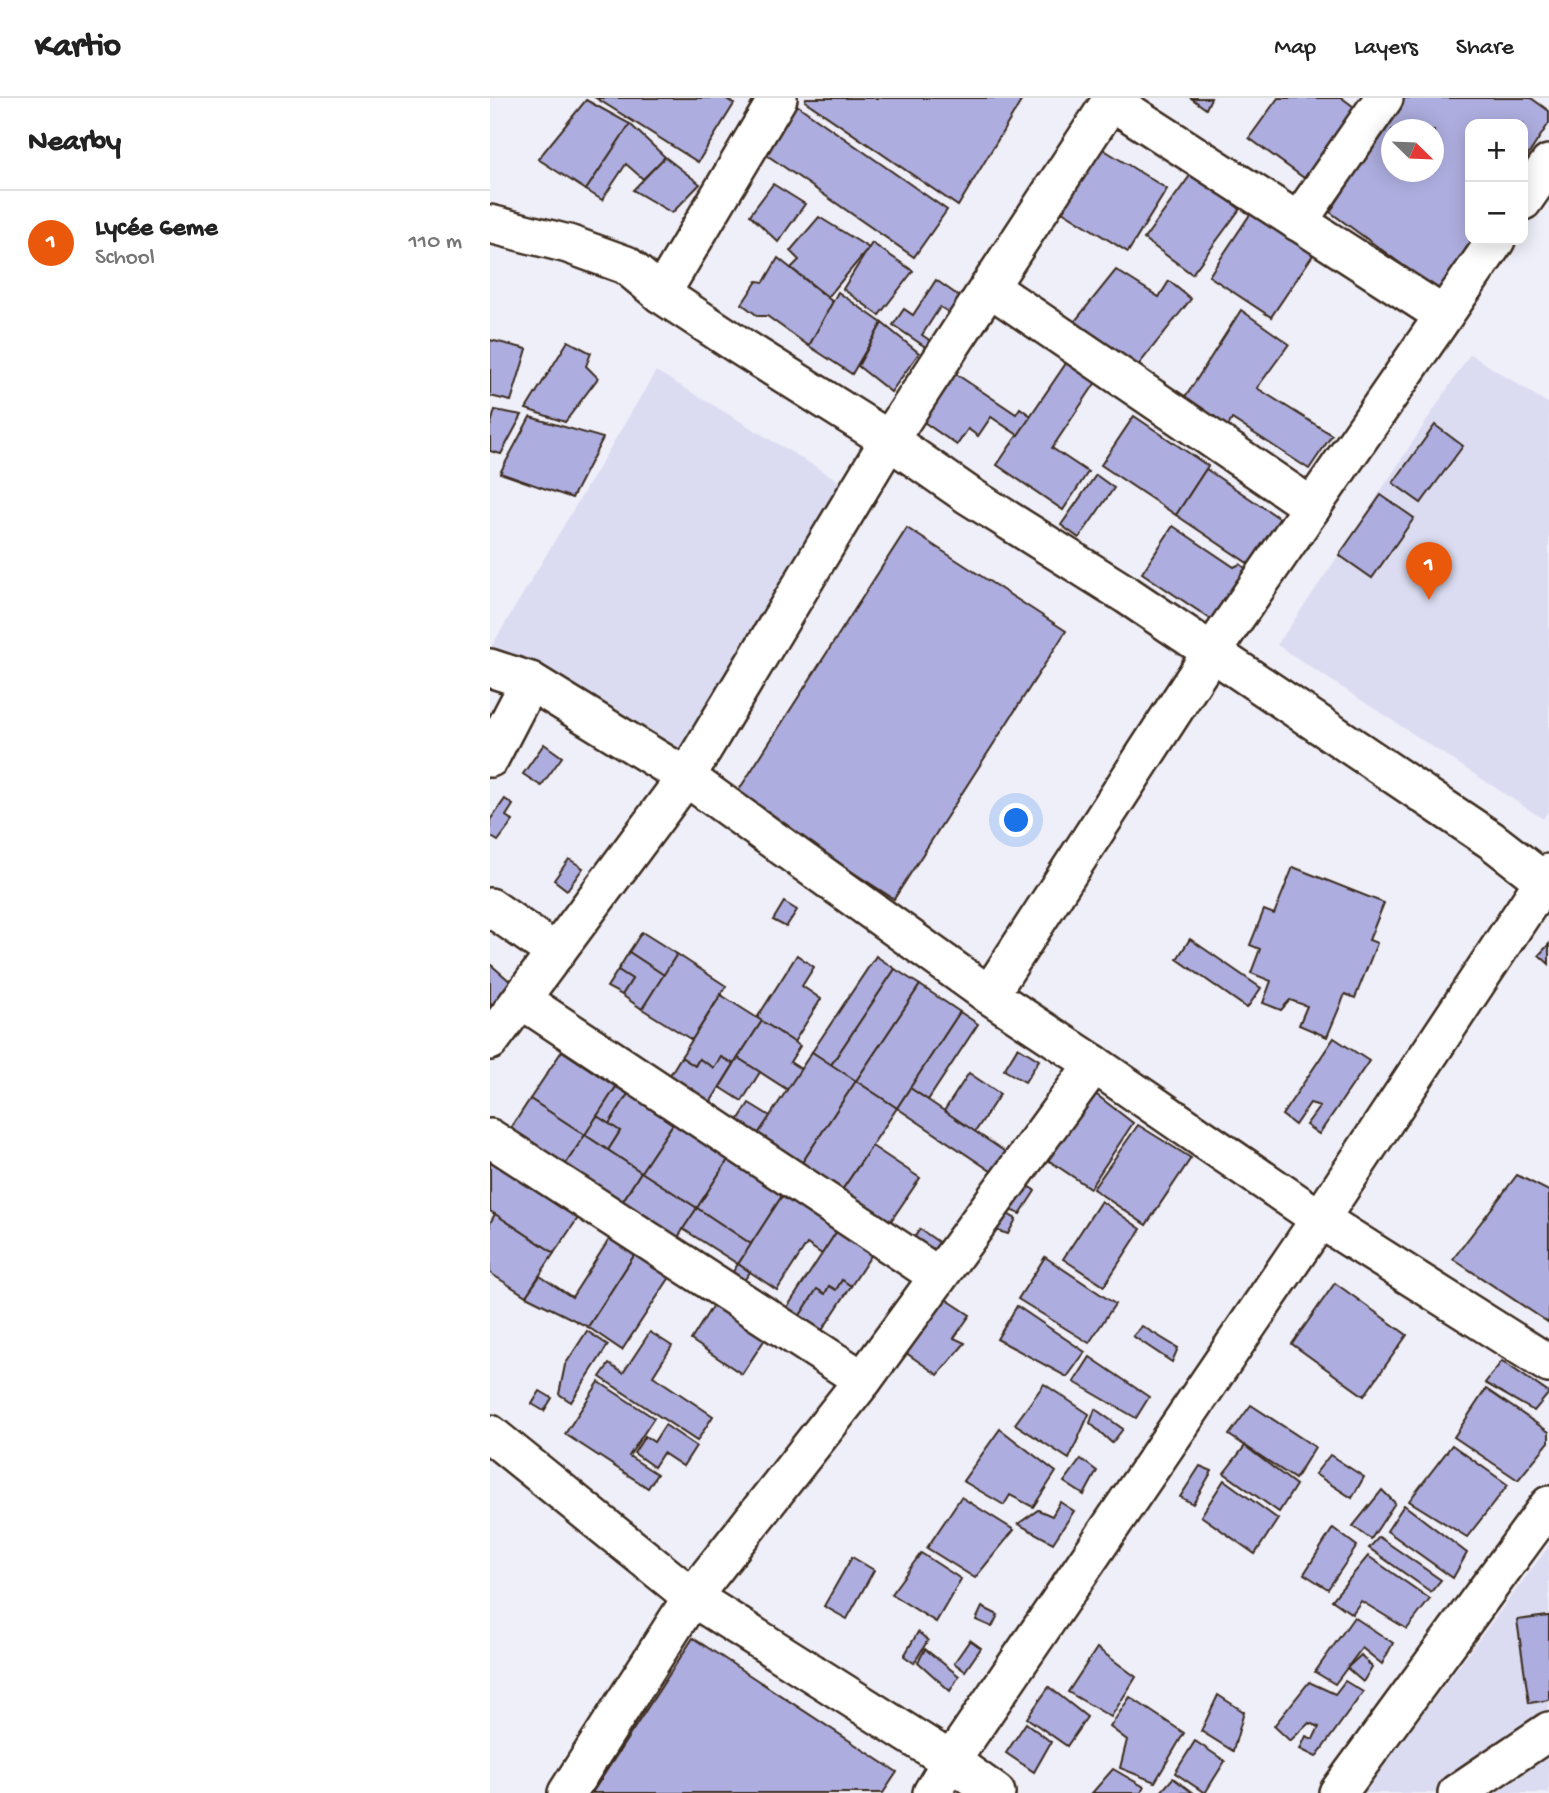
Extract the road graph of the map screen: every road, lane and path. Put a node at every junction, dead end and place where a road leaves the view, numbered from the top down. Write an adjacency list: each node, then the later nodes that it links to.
1 (778, 98): 10 (street)
2 (1384, 98): 7 (street)
3 (1111, 99): 7 (street); 9 (street)
4 (1549, 164): 5 (street)
5 (1528, 194)
6 (492, 222): 10 (street)
7 (1298, 222): 11 (street)
8 (1493, 245): 11 (street)
9 (989, 287): 12 (street); 13 (street)
10 (661, 294): 12 (street)
11 (1443, 316): 13 (street)
12 (889, 440): 14 (street); 18 (street)
13 (1312, 506): 14 (street)
14 (1212, 653): 19 (street); 22 (street)
15 (490, 668): 16 (street)
16 (530, 681): 17 (street); 18 (street)
17 (490, 758)
18 (686, 777): 21 (street); 22 (street)
19 (1547, 879): 27 (street)
20 (490, 906): 21 (street)
21 (556, 953): 23 (street)
22 (989, 995): 25 (street)
23 (522, 1000): 24 (street); 28 (street)
24 (490, 1041)
25 (1094, 1065): 27 (street); 28 (street)
26 (490, 1138): 30 (street)
27 (1320, 1219): 29 (street); 35 (street)
28 (938, 1276): 30 (street)
29 (1549, 1364)
30 (863, 1380): 33 (street)
31 (490, 1434): 33 (street)
32 (1549, 1505): 40 (street)
33 (692, 1597): 35 (street); 37 (street)
34 (1549, 1731): 36 (street)
35 (951, 1761): 38 (street); 39 (street)
36 (1469, 1789)
37 (567, 1793)
38 (932, 1793)
39 (996, 1793)
40 (1338, 1793)

